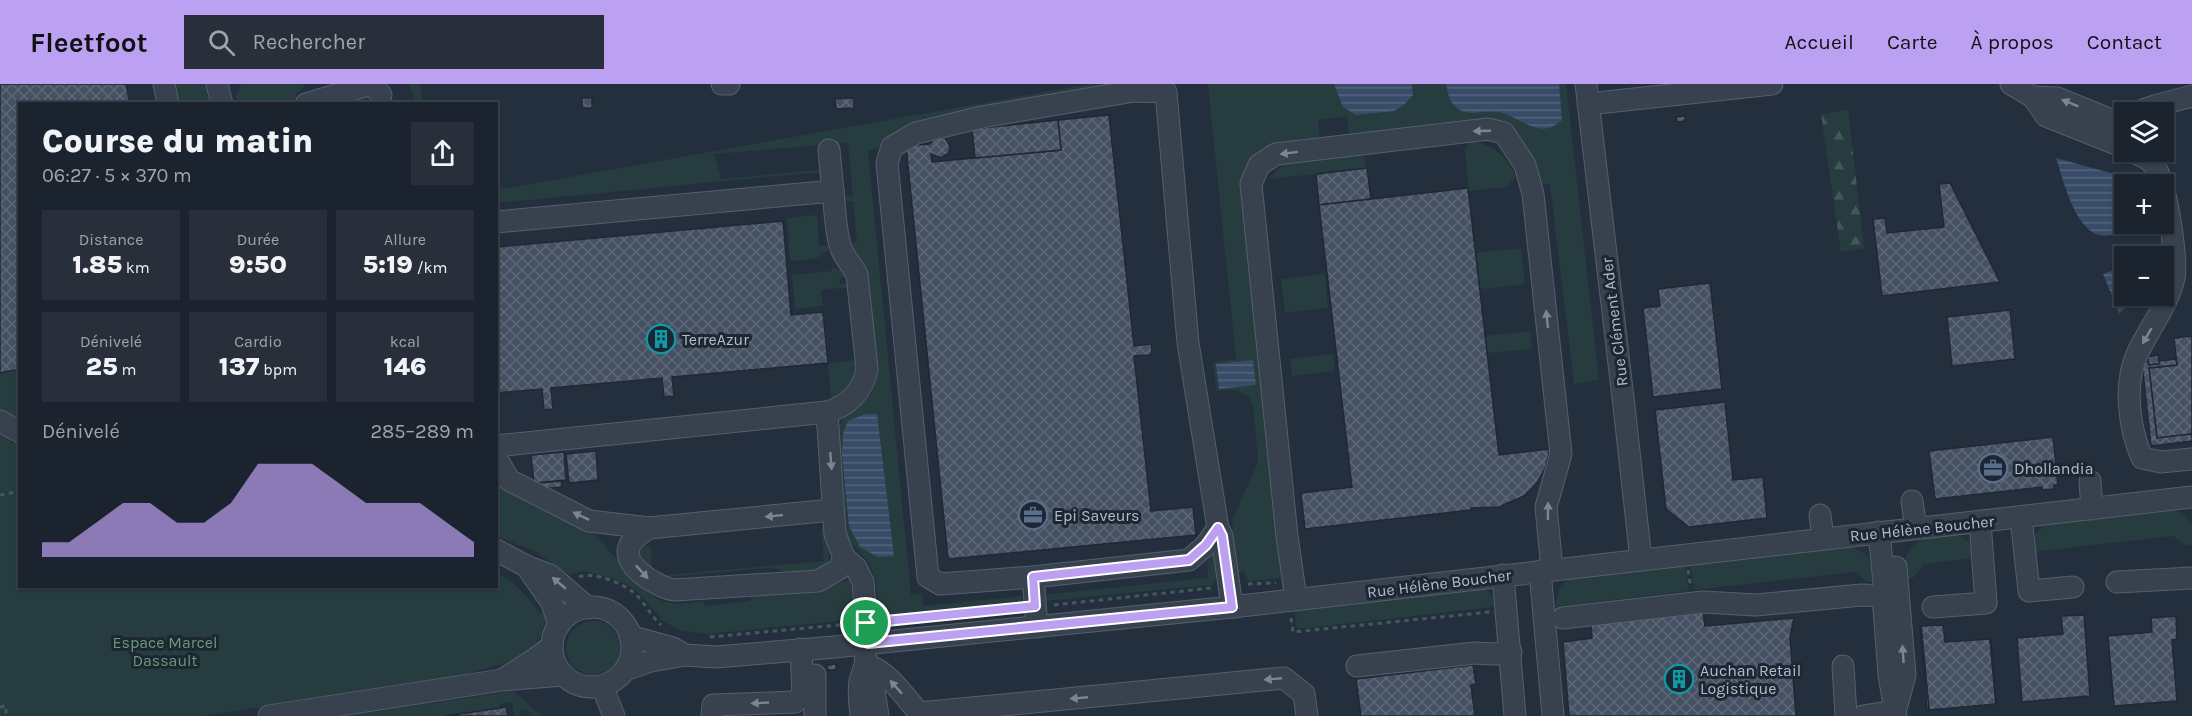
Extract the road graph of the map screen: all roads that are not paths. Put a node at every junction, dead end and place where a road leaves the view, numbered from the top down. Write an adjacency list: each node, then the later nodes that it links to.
1 (164, 84): 12 (street)
2 (218, 84): 13 (street)
3 (330, 84): 14 (street)
4 (722, 84): 5 (street)
5 (729, 84)
6 (1772, 84): 9 (street)
7 (2011, 84): 11 (street)
8 (378, 92): 15 (street); 16 (street)
9 (1587, 94): 45 (street, Rue Clément Ader)
10 (2192, 96): 17 (street)
11 (2032, 97): 18 (street, one-way to 11); 19 (street)
12 (168, 102)
13 (222, 102)
14 (307, 102)
15 (313, 102)
16 (356, 102)
17 (2173, 102)
18 (2114, 121)
19 (2114, 143)
20 (829, 150): 22 (street)
21 (2155, 162): 28 (street, one-way to 28)
22 (833, 191): 23 (street); 24 (street)
23 (498, 222)
24 (826, 412): 27 (street); 34 (street, one-way to 34)
25 (0, 421): 26 (street)
26 (18, 431)
27 (498, 446)
28 (2192, 459)
29 (498, 461): 38 (street, one-way to 29)
30 (2090, 481): 33 (street)
31 (2192, 497): 33 (street, Rue Hélène Boucher)
32 (1912, 501): 40 (street)
33 (2092, 509): 36 (street, Rue Hélène Boucher)
34 (832, 510): 38 (street, one-way to 38); 44 (street)
35 (1820, 515): 42 (street)
36 (2021, 517): 37 (street, Rue Hélène Boucher); 52 (street)
37 (1980, 522): 40 (street, Rue Hélène Boucher); 56 (street)
38 (649, 528): 44 (street, one-way to 44)
39 (1218, 528): 49 (street); 49 (street); 54 (street)
40 (1916, 528): 41 (street, Rue Hélène Boucher)
41 (1886, 531): 42 (street, Rue Hélène Boucher); 53 (street); 77 (street, one-way to 41)
42 (1823, 538): 45 (street, Rue Hélène Boucher)
43 (498, 551): 46 (street)
44 (844, 557): 62 (street)
45 (1641, 560): 47 (street, Rue Hélène Boucher)
46 (526, 566): 57 (street, one-way to 46); 60 (street)
47 (1546, 570): 48 (street, Rue Hélène Boucher); 55 (street, one-way to 55); 86 (street)
48 (1503, 575): 55 (street, Rue Hélène Boucher); 65 (street)
49 (1033, 577): 58 (street)
50 (2192, 578): 51 (street)
51 (2117, 582)
52 (2073, 587)
53 (1883, 596): 59 (street); 77 (street)
54 (1230, 597): 55 (street, Rue Hélène Boucher); 58 (street, Rue Hélène Boucher)
55 (1293, 607)
56 (1933, 607)
57 (588, 608): 60 (street); 61 (street)
58 (1036, 616): 62 (street, Rue Hélène Boucher)
59 (1563, 618)
60 (559, 625): 63 (street)
61 (630, 636): 66 (street, Rue Hélène Boucher); 70 (street)
62 (866, 636): 64 (street, Rue Hélène Boucher); 67 (street)
63 (552, 646): 71 (street); 72 (street)
64 (807, 648): 66 (street, Rue Hélène Boucher); 74 (street)
65 (1511, 652): 68 (street); 85 (street)
66 (685, 655): 70 (street, Rue Hélène Boucher)
67 (867, 664): 75 (street, one-way to 67); 81 (street); 82 (street)
68 (1357, 666)
69 (1843, 666): 87 (street)
70 (625, 669): 73 (street, Rue Hélène Boucher)
71 (563, 675): 72 (street); 73 (street)
72 (502, 680): 76 (street)
73 (603, 686): 79 (street)
74 (808, 709): 80 (street, one-way to 80)
75 (919, 713): 83 (street); 84 (street, one-way to 75)
76 (296, 714): 78 (street)
77 (1895, 714): 88 (street)
78 (269, 716)
79 (614, 716)
80 (712, 716)
81 (861, 716)
82 (878, 716)
83 (890, 716)
84 (1307, 716)
85 (1515, 716)
86 (1553, 716)
87 (1846, 716)
88 (1863, 716)

